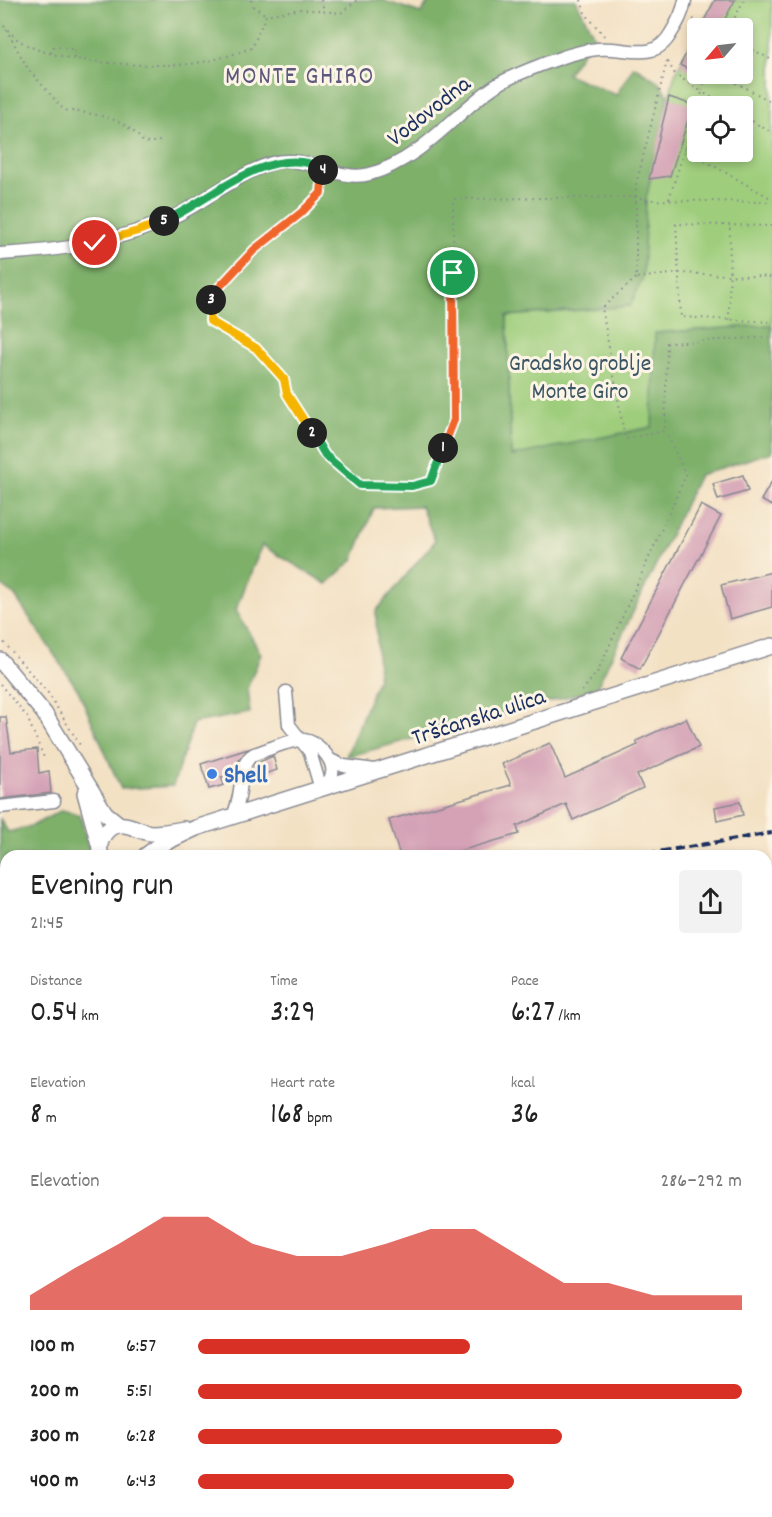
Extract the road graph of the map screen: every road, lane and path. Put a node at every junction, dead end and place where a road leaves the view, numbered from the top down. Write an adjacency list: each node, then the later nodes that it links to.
1 (250, 0): 9 (path)
2 (321, 0): 7 (path)
3 (357, 0): 7 (path)
4 (581, 0): 14 (path)
5 (685, 0): 8 (street)
6 (744, 0): 11 (path)
7 (324, 11): 9 (path)
8 (683, 13): 10 (path); 13 (street)
9 (266, 15): 17 (path)
10 (693, 18)
11 (734, 18)
12 (1, 22): 16 (path); 29 (path)
13 (665, 44): 14 (street, Vodovodna); 19 (path)
14 (622, 50): 31 (street, Vodovodna)
15 (753, 50): 18 (path)
16 (51, 53): 17 (path); 17 (path)
17 (74, 58)
18 (772, 60)
19 (667, 61): 22 (path); 32 (path)
20 (704, 84): 22 (path)
21 (739, 84): 25 (path)
22 (702, 92): 23 (path); 24 (path)
23 (701, 96)
24 (709, 96)
25 (772, 102)
26 (753, 122): 27 (path)
27 (772, 133)
28 (687, 140): 30 (path)
29 (160, 141)
30 (684, 149): 33 (path); 34 (path)
31 (323, 167): 32 (path); 37 (street, Vodovodna)
32 (636, 197): 33 (path); 41 (path)
33 (669, 200): 34 (path)
34 (772, 200)
35 (730, 224): 36 (path); 38 (path); 39 (path)
36 (772, 226)
37 (0, 254)
38 (679, 273): 39 (path); 41 (path); 42 (path)
39 (731, 274): 40 (path); 42 (path)
40 (772, 277)
41 (636, 278): 45 (path)
42 (729, 320): 43 (path)
43 (772, 322)
44 (772, 337): 45 (path)
45 (665, 431): 48 (path)
46 (772, 646): 55 (main road, Tršćanska ulica)
47 (0, 660): 54 (main road)
48 (598, 671)
49 (0, 684): 52 (path)
50 (286, 692): 51 (street)
51 (303, 740): 53 (street); 56 (street); 59 (street)
52 (45, 760)
53 (330, 760): 55 (street); 56 (street)
54 (76, 768): 60 (main road); 63 (main road)
55 (379, 771): 56 (main road, Tršćanska ulica)
56 (321, 789): 59 (main road, Tršćanska ulica)
57 (54, 801): 58 (street)
58 (0, 807)
59 (232, 817): 61 (main road, Tršćanska ulica)
60 (120, 825): 62 (main road); 63 (main road)
61 (196, 828): 62 (main road); 65 (main road)
62 (137, 831): 64 (main road)
63 (100, 850)
64 (144, 850)
65 (153, 850)

